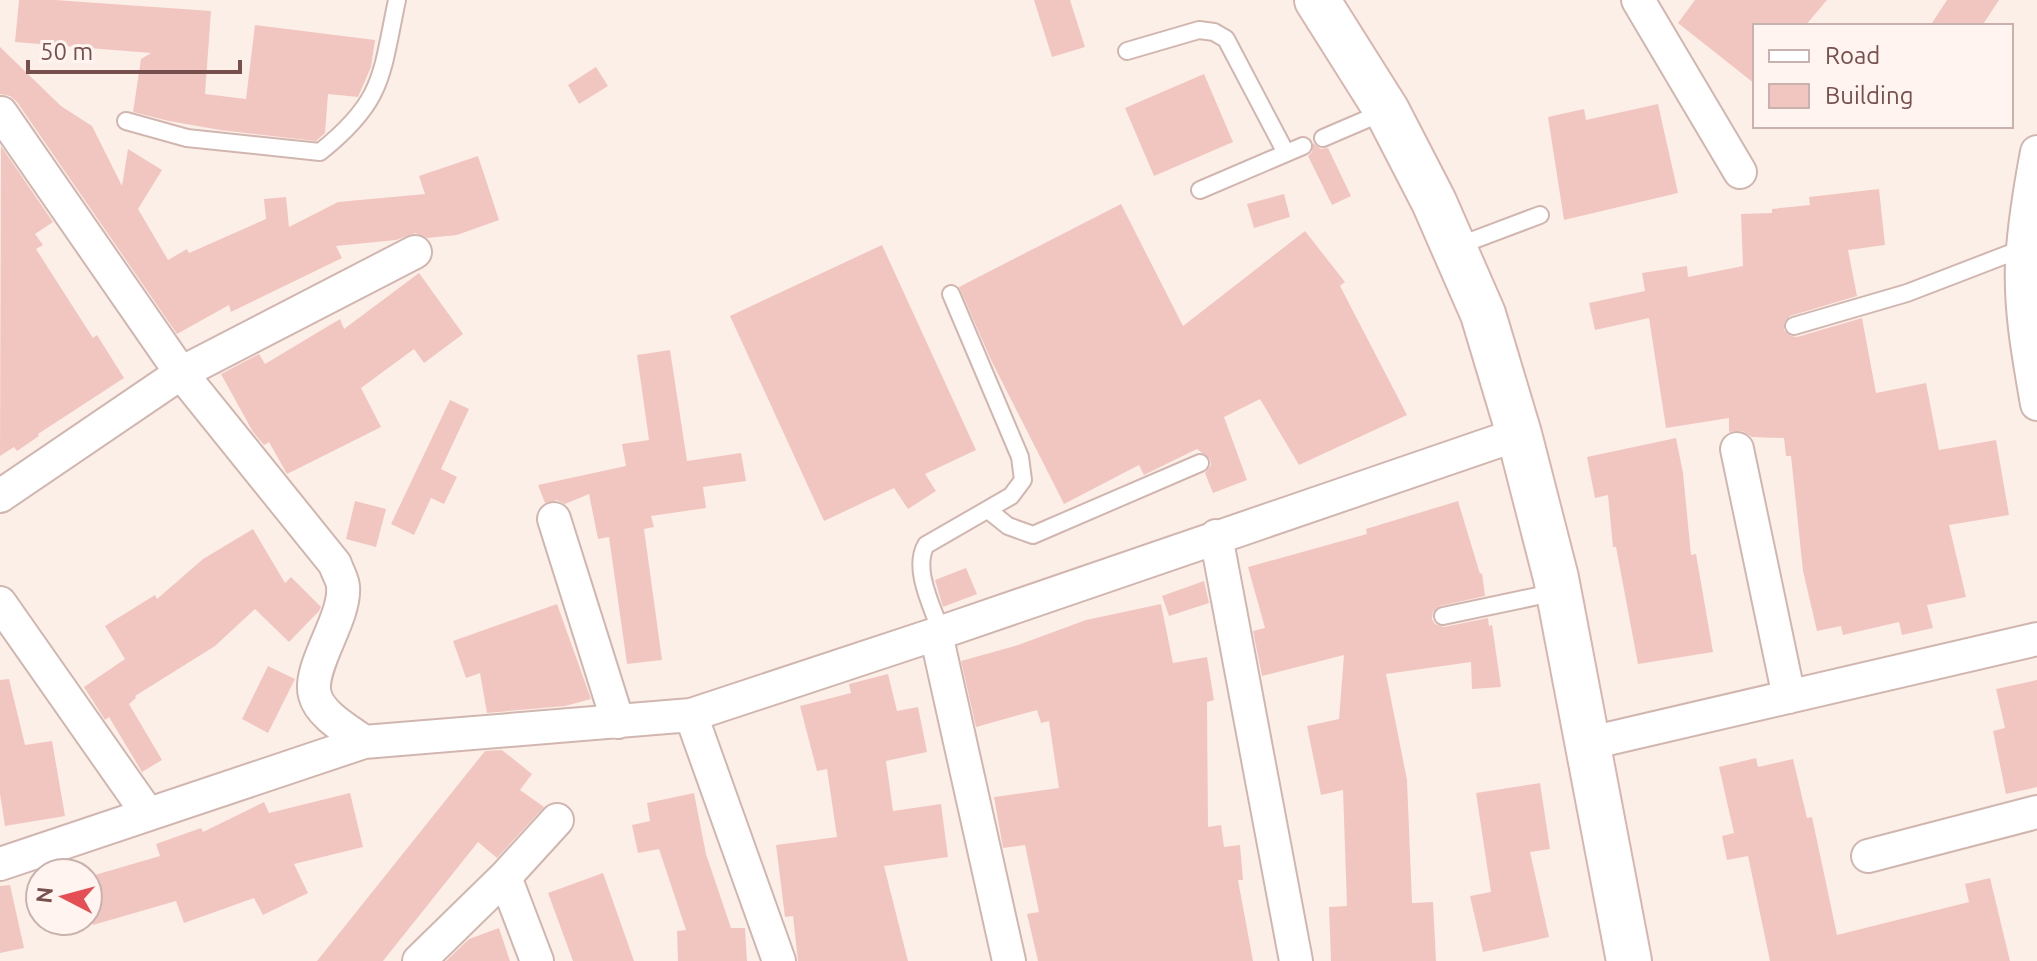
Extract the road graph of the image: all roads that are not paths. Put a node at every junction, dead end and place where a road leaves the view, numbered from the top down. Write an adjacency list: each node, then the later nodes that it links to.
1 (397, 0): 7 (lane)
2 (1317, 0): 5 (main road)
3 (1638, 0): 12 (street)
4 (1127, 51): 11 (lane)
5 (1387, 111): 8 (lane); 15 (main road)
6 (1, 113): 20 (street)
7 (126, 121)
8 (1323, 138)
9 (1303, 146): 11 (lane)
10 (2037, 152): 16 (street)
11 (1286, 153): 13 (lane)
12 (1740, 172)
13 (1200, 190)
14 (1540, 215): 15 (lane)
15 (1454, 247): 22 (main road)
16 (2024, 248): 19 (lane); 21 (street)
17 (415, 252): 20 (street)
18 (951, 294): 26 (lane)
19 (1794, 326)
20 (181, 373): 25 (street); 37 (street)
21 (2037, 404)
22 (1519, 434): 28 (street); 29 (main road)
23 (1737, 449): 34 (street)
24 (1200, 463): 26 (lane)
25 (0, 496)
26 (988, 510): 32 (lane)
27 (554, 519): 36 (street)
28 (1216, 536): 32 (street); 49 (street)
29 (1559, 592): 31 (lane); 38 (main road)
30 (0, 603): 40 (street)
31 (1443, 616)
32 (938, 633): 35 (street); 48 (street)
33 (2037, 639): 34 (street)
34 (1789, 697): 38 (street)
35 (691, 715): 36 (street); 47 (street)
36 (618, 722): 37 (street)
37 (364, 742): 40 (street)
38 (1586, 744): 50 (main road)
39 (2037, 812): 42 (street)
40 (148, 814): 43 (street)
41 (557, 820): 44 (street)
42 (1868, 856)
43 (0, 864)
44 (505, 877): 45 (street); 46 (street)
45 (419, 961)
46 (537, 961)
47 (779, 961)
48 (1009, 961)
49 (1296, 961)
50 (1629, 961)

